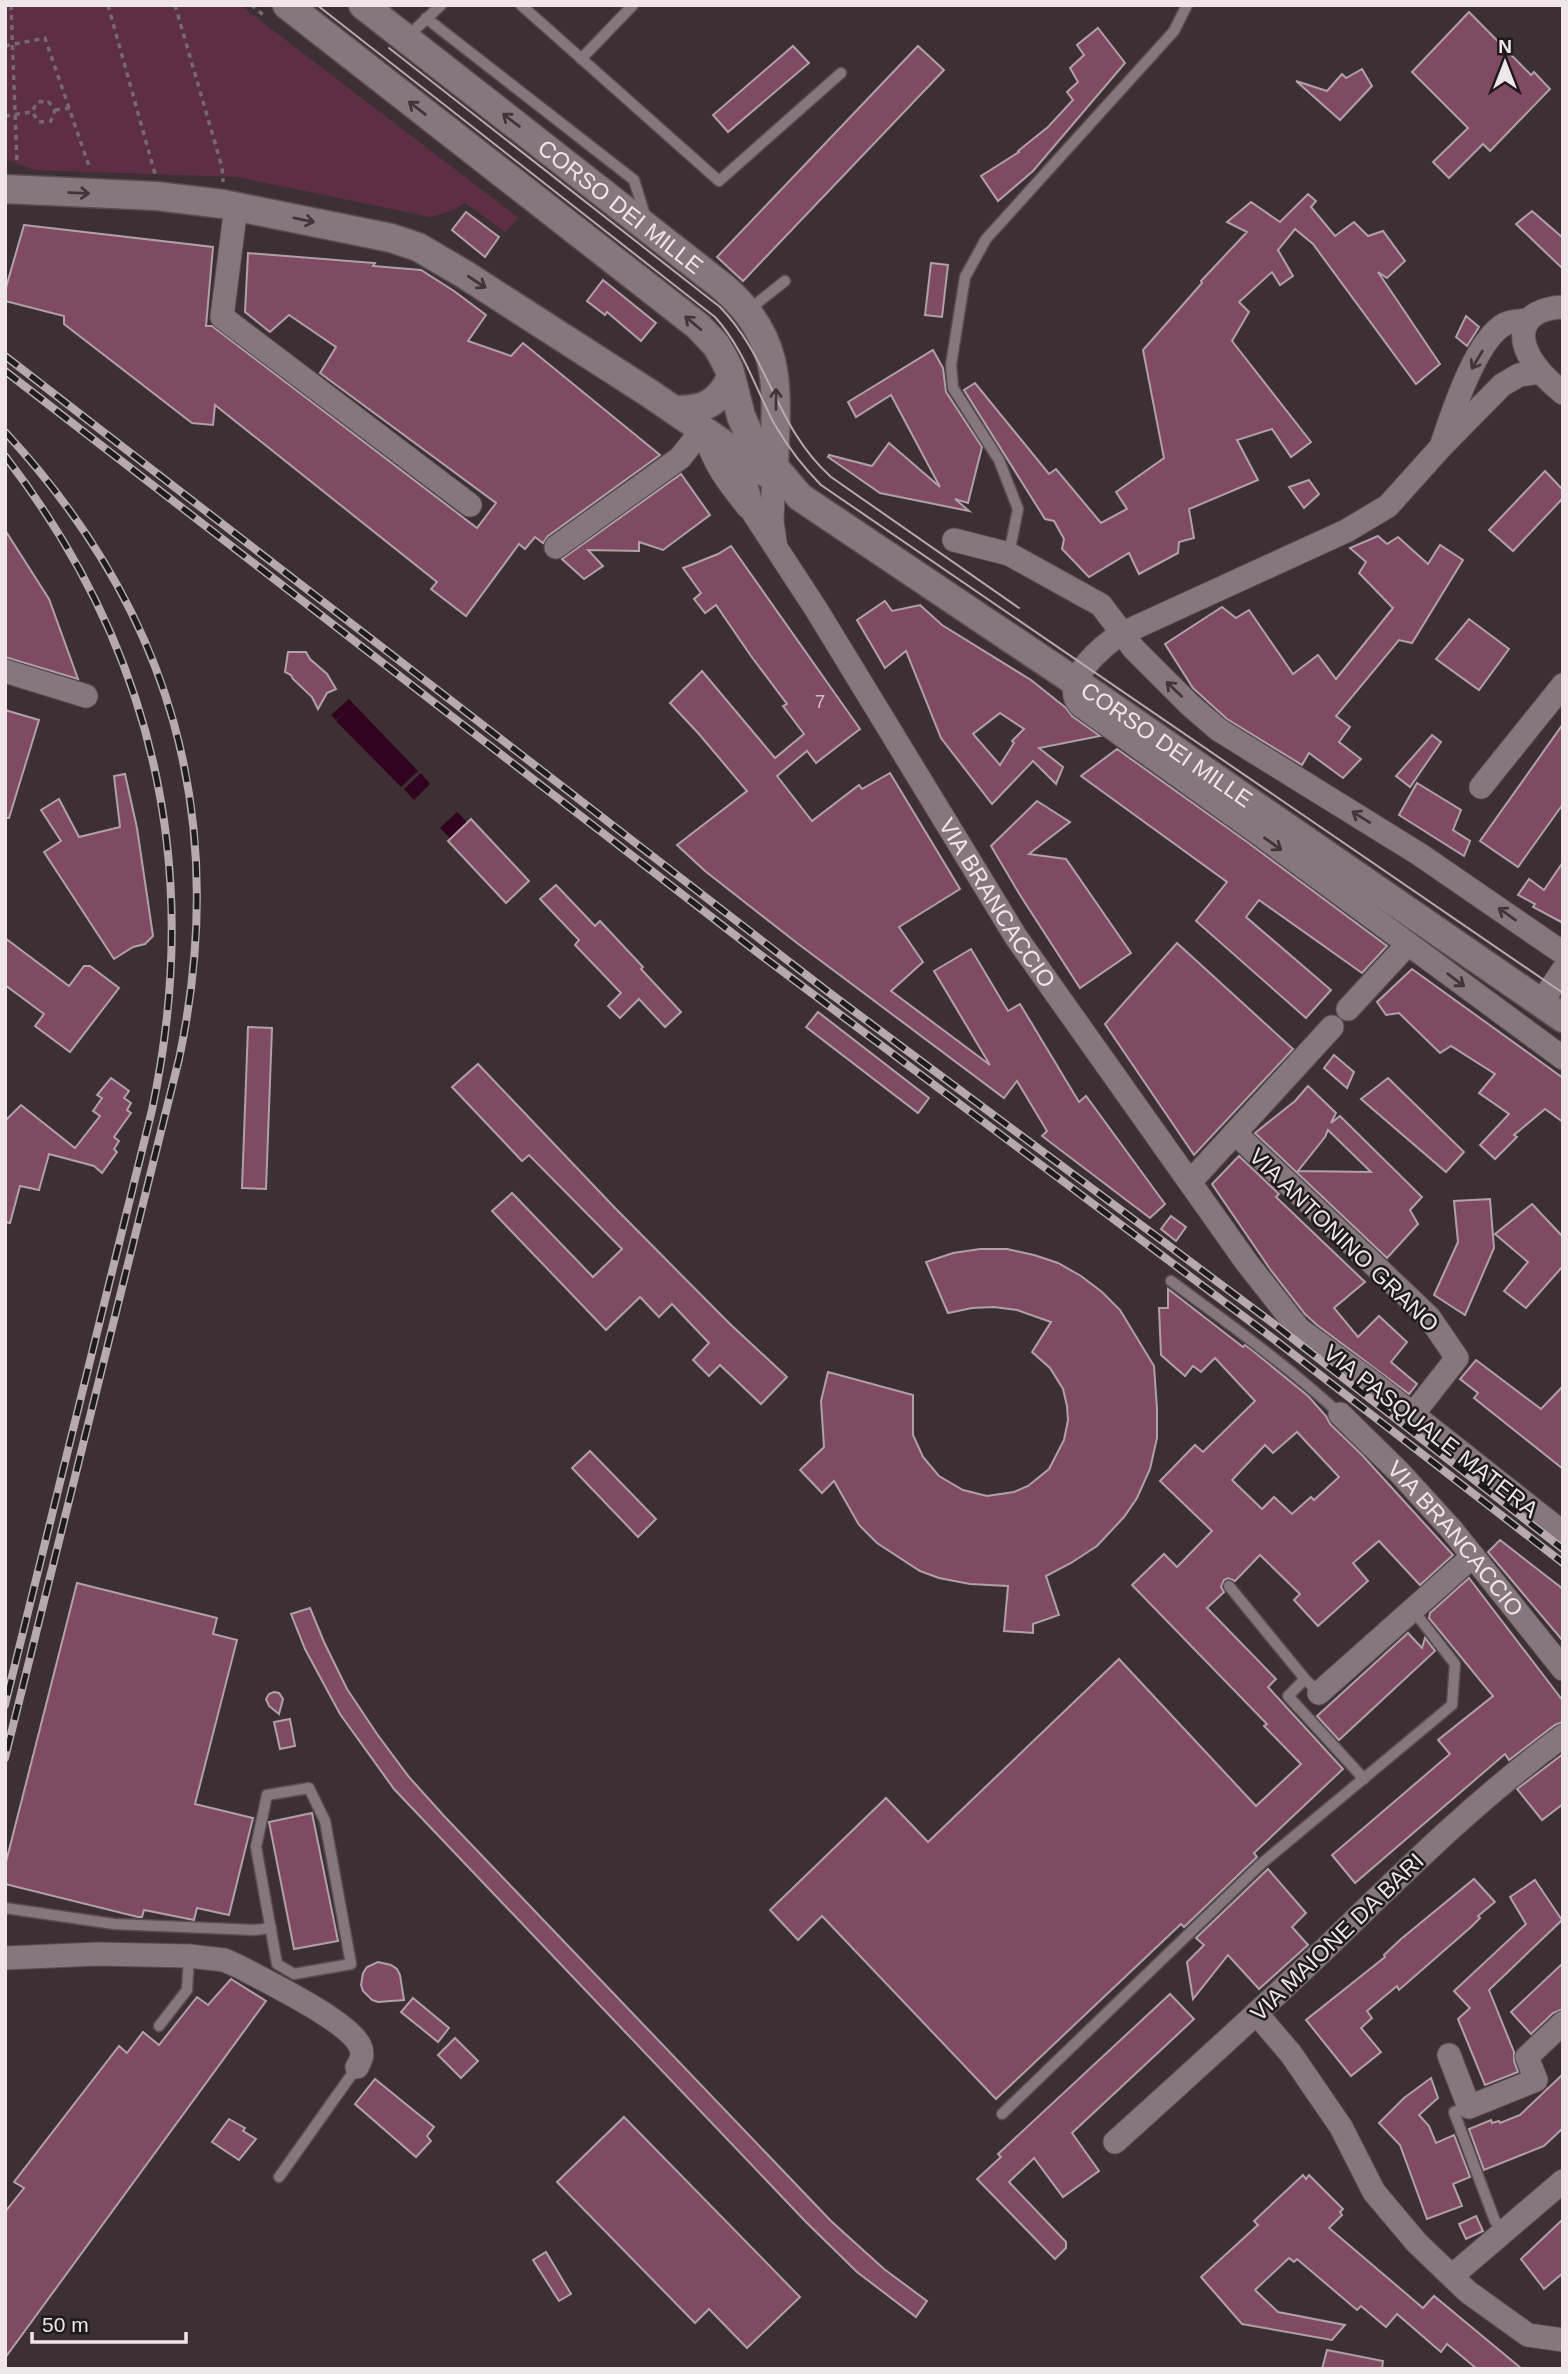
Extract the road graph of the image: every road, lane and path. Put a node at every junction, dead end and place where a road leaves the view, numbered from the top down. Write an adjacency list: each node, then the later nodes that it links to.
1 (11, 5): 12 (path)
2 (108, 5): 21 (path)
3 (175, 5): 24 (path)
4 (287, 5): 31 (street, one-way to 4)
5 (363, 5): 11 (street, CORSO DEI MILLE)
6 (441, 5): 10 (lane)
7 (521, 5): 14 (lane)
8 (633, 5): 14 (lane)
9 (1187, 5): 43 (lane)
10 (426, 18): 11 (lane); 25 (lane)
11 (406, 38): 25 (street, CORSO DEI MILLE, one-way to 11)
12 (14, 45): 13 (path); 16 (path); 19 (path)
13 (5, 46)
14 (581, 59): 15 (lane)
15 (841, 73)
16 (71, 108): 17 (path); 22 (path)
17 (55, 110): 18 (path); 18 (path)
18 (32, 112): 19 (path)
19 (16, 115): 20 (path); 23 (path)
20 (5, 116)
21 (155, 175)
22 (98, 194): 23 (street, one-way to 22); 24 (street)
23 (7, 196)
24 (230, 197): 33 (street, one-way to 33); 38 (street)
25 (649, 229): 28 (street, CORSO DEI MILLE)
26 (785, 281): 28 (lane)
27 (1563, 307): 29 (street)
28 (747, 311): 37 (street, CORSO DEI MILLE, one-way to 28)
29 (1527, 320): 30 (street); 35 (street, one-way to 35)
30 (1540, 372): 32 (street); 35 (street)
31 (732, 378): 33 (street); 37 (street)
32 (1563, 393)
33 (675, 410): 34 (street)
34 (703, 429): 36 (street); 39 (street); 41 (street)
35 (1441, 447): 44 (street)
36 (737, 453): 37 (street); 39 (street, VIA BRANCACCIO)
37 (774, 473): 42 (street); 46 (street, CORSO DEI MILLE)
38 (470, 505)
39 (754, 514): 42 (street, VIA BRANCACCIO)
40 (954, 540): 43 (street)
41 (556, 547)
42 (777, 548): 58 (street, VIA BRANCACCIO)
43 (1009, 554): 44 (street)
44 (1121, 634): 46 (street); 51 (street, one-way to 44)
45 (5, 671): 48 (street)
46 (1075, 682): 50 (street, one-way to 50); 54 (street, CORSO DEI MILLE)
47 (1563, 685): 49 (street)
48 (86, 696)
49 (1480, 787)
50 (1408, 944): 53 (street); 56 (street, one-way to 56)
51 (1563, 953)
52 (1563, 970): 54 (street)
53 (1348, 1009)
54 (1552, 1010)
55 (1332, 1027): 57 (street)
56 (1563, 1058)
57 (1235, 1133): 58 (street); 62 (street, VIA ANTONINO GRANO)
58 (1190, 1182): 60 (street, VIA BRANCACCIO)
59 (1171, 1281): 61 (lane)
60 (1299, 1329): 62 (street, VIA PASQUALE MATERA)
61 (1340, 1414): 64 (street, VIA BRANCACCIO)
62 (1413, 1414): 63 (street, VIA PASQUALE MATERA)
63 (1563, 1533)
64 (1473, 1556): 66 (street); 67 (street, VIA BRANCACCIO)
65 (1229, 1586): 68 (lane)
66 (1413, 1611): 68 (street); 70 (lane)
67 (1563, 1669)
68 (1312, 1686): 70 (lane)
69 (1563, 1736): 75 (street, VIA MAIONE DA BARI)
70 (1364, 1779): 81 (lane)
71 (5, 1908): 72 (lane)
72 (271, 1928): 72 (lane)
73 (189, 1956): 74 (street); 77 (lane); 79 (street)
74 (5, 1958)
75 (1257, 2014): 82 (street, VIA MAIONE DA BARI); 86 (street)
76 (1563, 2023): 80 (street)
77 (159, 2026)
78 (1449, 2056): 80 (street)
79 (357, 2067): 83 (lane)
80 (1469, 2107): 85 (lane)
81 (1002, 2114)
82 (1115, 2142)
83 (279, 2177)
84 (1563, 2181): 85 (street)
85 (1504, 2232): 86 (street)
86 (1452, 2276): 87 (street)
87 (1563, 2340)

